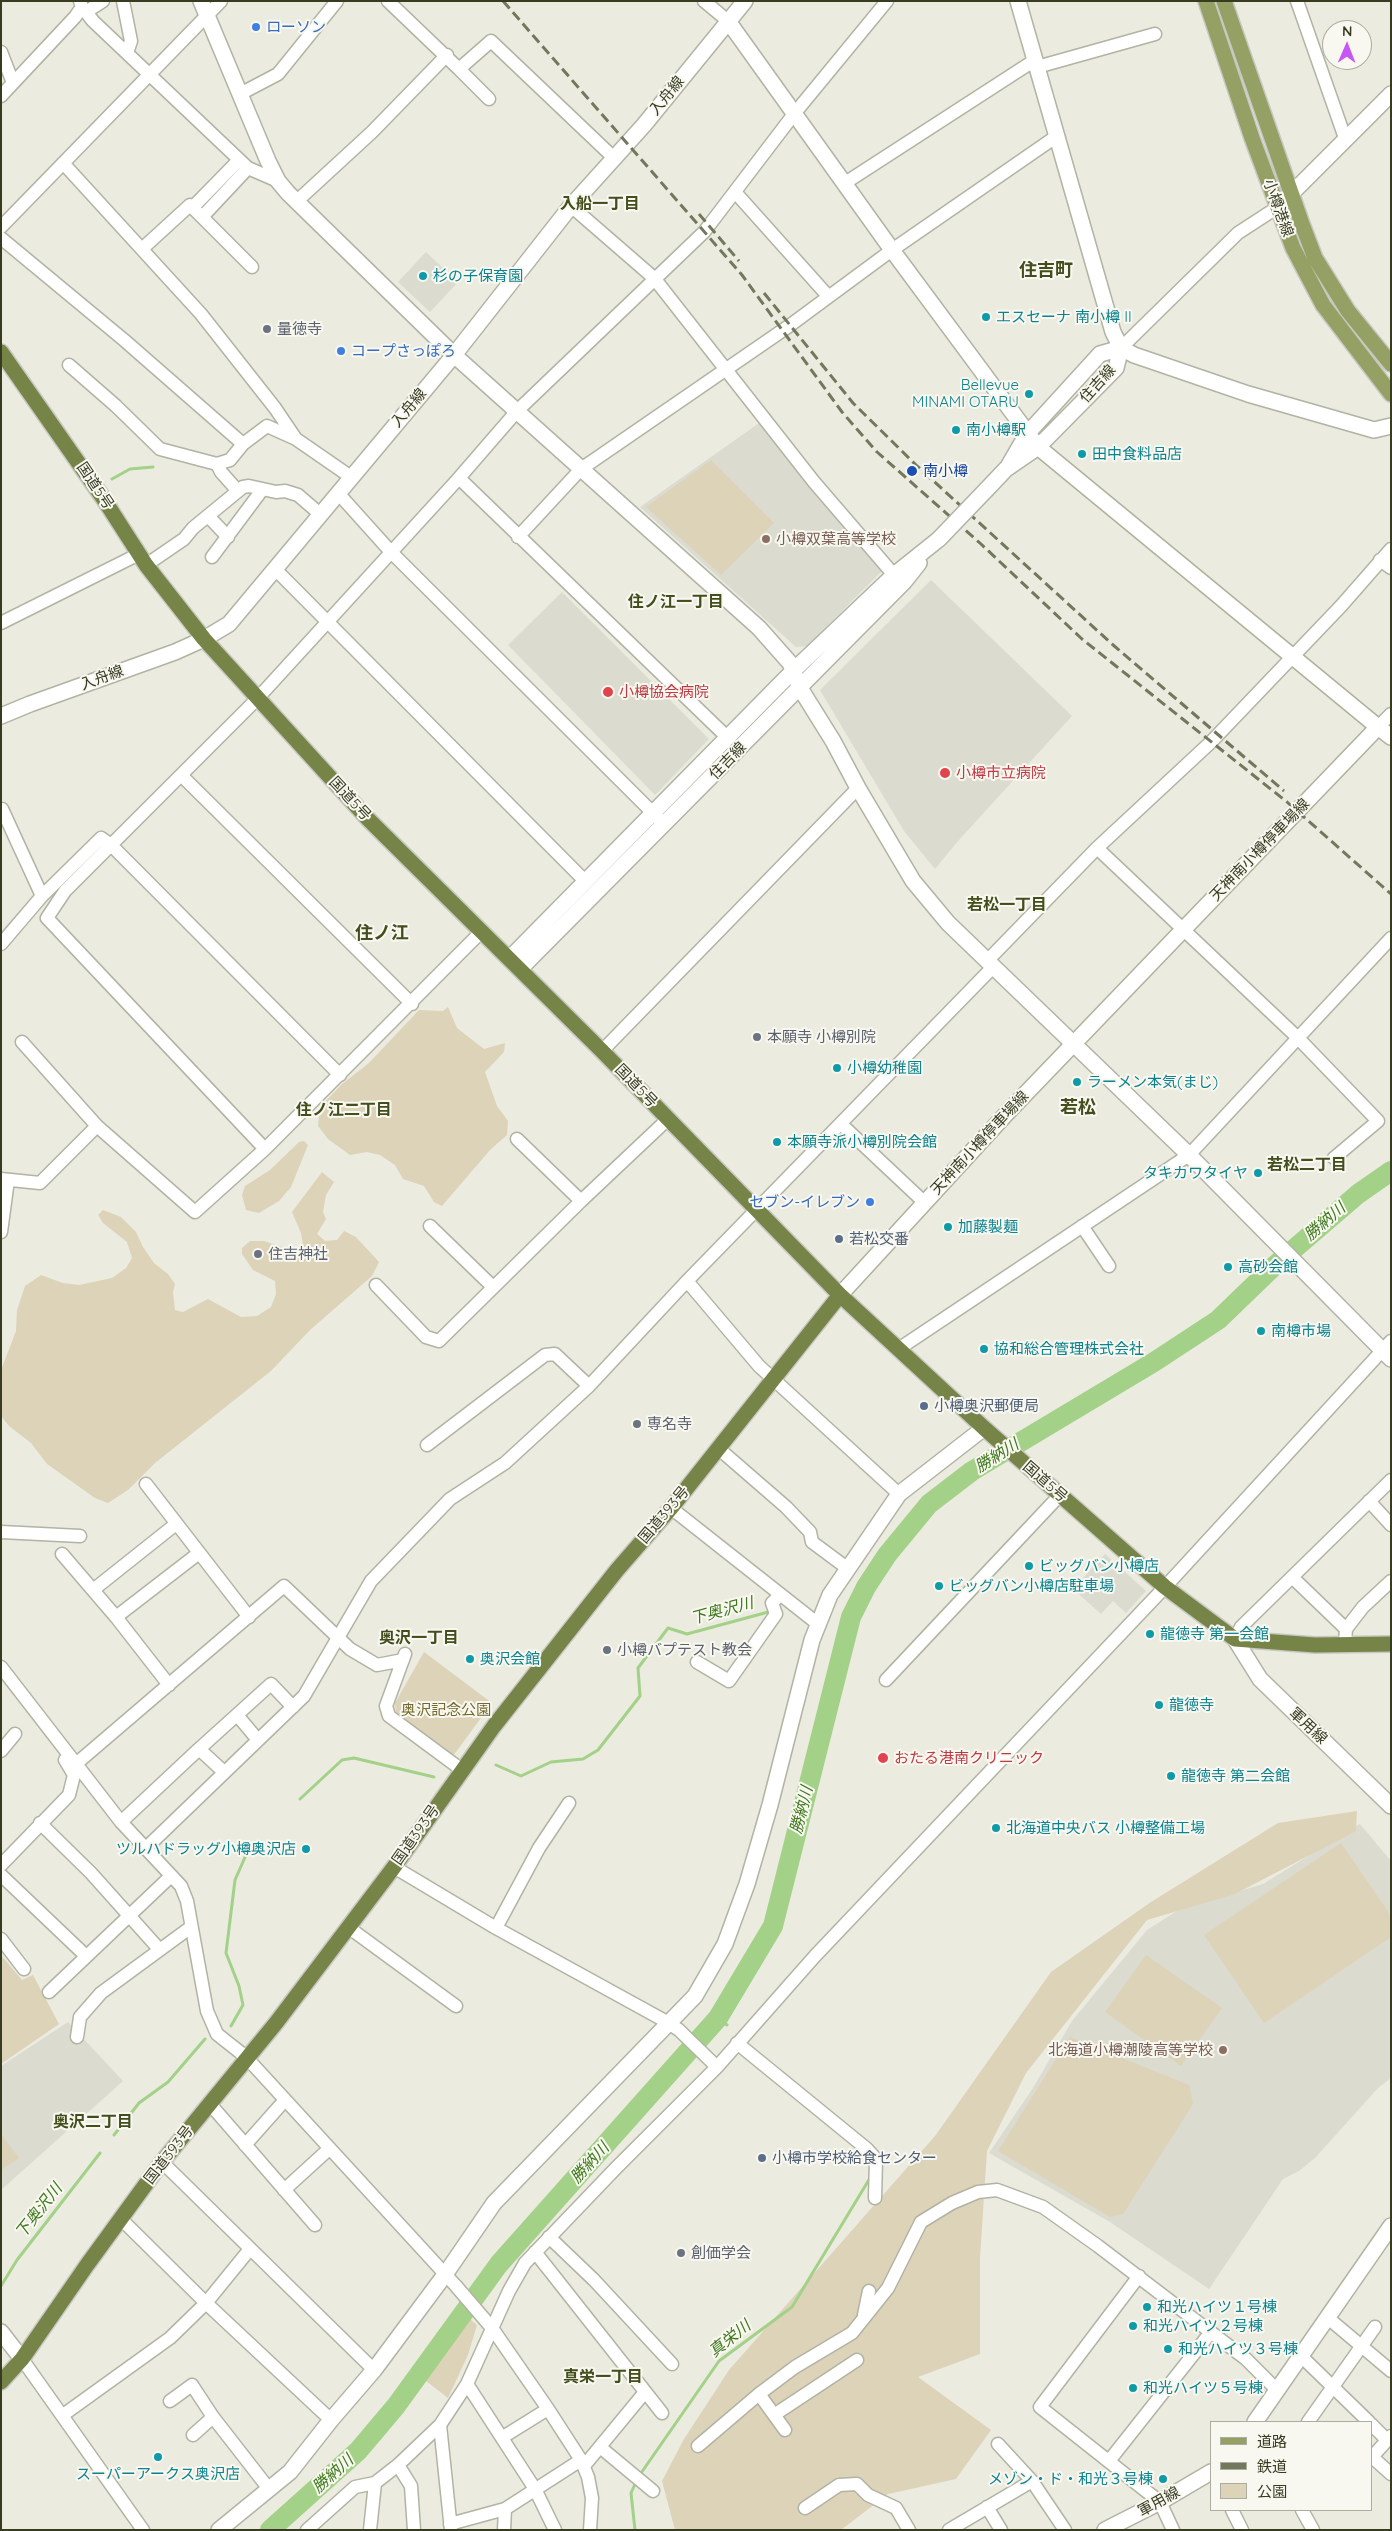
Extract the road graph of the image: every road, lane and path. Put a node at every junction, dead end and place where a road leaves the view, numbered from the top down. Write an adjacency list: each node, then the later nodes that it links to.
1 (103, 1): 13 (street)
2 (123, 1): 18 (street)
3 (221, 1): 14 (street)
4 (337, 1): 24 (street)
5 (388, 1): 19 (street)
6 (704, 1): 15 (street)
7 (745, 1): 15 (street, 入舟線)
8 (887, 1): 28 (street)
9 (1018, 1): 20 (street)
10 (1206, 1): 41 (main road, 小樽港線)
11 (1224, 1): 37 (main road, 小樽港線)
12 (1297, 1): 30 (street)
13 (83, 7): 18 (street); 23 (street)
14 (204, 8): 22 (street); 24 (street)
15 (728, 21): 28 (street); 31 (street, 入舟線)
16 (1155, 34): 20 (street)
17 (1, 52): 23 (street)
18 (128, 53): 22 (street)
19 (447, 55): 21 (street); 38 (street)
20 (1036, 63): 29 (street); 35 (street)
21 (459, 69): 27 (street); 31 (street)
22 (150, 75): 32 (street); 33 (street)
23 (13, 83): 26 (street)
24 (240, 94): 34 (street)
25 (1391, 94): 30 (street)
26 (1, 96)
27 (489, 99)
28 (794, 114): 35 (street); 36 (street)
29 (1057, 136): 46 (street); 50 (street)
30 (1345, 138): 37 (street)
31 (614, 158): 39 (street, 入舟線)
32 (63, 164): 43 (street); 45 (street)
33 (243, 164): 34 (street); 40 (street); 42 (street)
34 (278, 181): 38 (street)
35 (845, 183): 46 (street)
36 (735, 192): 48 (street); 49 (street)
37 (1291, 193): 41 (street); 53 (main road, 小樽港線)
38 (297, 202): 52 (street)
39 (571, 206): 48 (street); 52 (street, 入舟線)
40 (194, 207): 42 (street); 45 (street)
41 (1278, 207): 50 (street); 56 (main road, 小樽港線)
42 (203, 216): 47 (street)
43 (1, 227)
44 (1, 238): 61 (street)
45 (143, 248): 60 (street)
46 (892, 250): 49 (street); 59 (street)
47 (252, 267)
48 (654, 278): 55 (street); 57 (street)
49 (828, 296): 55 (street)
50 (1121, 348): 58 (street); 59 (street, 住吉線); 62 (street, 住吉線)
51 (1, 352): 79 (highway, 国道5号)
52 (454, 355): 57 (street); 66 (street, 入舟線)
53 (1391, 364)
54 (69, 365): 63 (street)
55 (725, 369): 64 (street); 82 (street)
56 (1391, 394)
57 (517, 411): 64 (street); 67 (street)
58 (1391, 426)
59 (1027, 434): 62 (street); 65 (street, 住吉線)
60 (296, 439): 61 (street); 66 (street)
61 (243, 444): 63 (street)
62 (1038, 447): 65 (street, 住吉線); 86 (street)
63 (217, 464): 68 (street)
64 (581, 469): 74 (street); 87 (street)
65 (1006, 469): 75 (street, 住吉線, bridge)
66 (352, 476): 70 (street, 入舟線)
67 (459, 478): 74 (street); 77 (street)
68 (237, 490): 69 (street); 72 (street)
69 (262, 490): 71 (street); 73 (street)
70 (338, 493): 71 (street, 入舟線); 77 (street)
71 (320, 514): 81 (street, 入舟線)
72 (208, 516): 73 (street); 79 (street)
73 (228, 537): 78 (street)
74 (518, 537): 94 (street)
75 (934, 543): 82 (street, 住吉線); 88 (street, 住吉線)
76 (1391, 549): 80 (street)
77 (391, 552): 83 (street); 98 (street)
78 (212, 558)
79 (143, 559): 84 (street); 85 (highway, 国道5号)
80 (1386, 564): 86 (street)
81 (275, 569): 83 (street); 85 (street, 入舟線)
82 (894, 575): 87 (street, 住吉線)
83 (328, 620): 89 (street); 102 (street)
84 (1, 623)
85 (204, 639): 89 (highway, 国道5号); 91 (street, 入舟線)
86 (1292, 656): 92 (street); 101 (street)
87 (794, 670): 88 (street); 94 (street, 住吉線)
88 (800, 688): 96 (street); 99 (street, 住吉線)
89 (257, 699): 95 (street); 104 (highway, 国道5号)
90 (1391, 714): 92 (street)
91 (1, 716)
92 (1378, 727): 93 (street); 105 (street, 天神南小樽停車場線)
93 (1391, 737)
94 (728, 738): 98 (street, 住吉線)
95 (181, 775): 100 (street); 110 (street)
96 (858, 788): 108 (street); 114 (street)
97 (2, 809): 103 (street)
98 (653, 813): 99 (street); 102 (street, 住吉線)
99 (665, 826): 109 (street, 住吉線)
100 (111, 845): 103 (street); 115 (street); 120 (street)
101 (1097, 848): 105 (street); 108 (street)
102 (586, 882): 109 (street, 住吉線)
103 (42, 896): 107 (street)
104 (481, 932): 109 (highway, 国道5号); 110 (street)
105 (1183, 932): 111 (street); 113 (street, 天神南小樽停車場線)
106 (1391, 938): 111 (street)
107 (1, 944)
108 (991, 963): 113 (street); 117 (street)
109 (515, 964): 114 (highway, 国道5号)
110 (412, 1004): 115 (street)
111 (1297, 1037): 121 (street); 122 (street)
112 (22, 1042): 118 (street)
113 (1074, 1045): 121 (street); 125 (street, 天神南小樽停車場線)
114 (602, 1051): 116 (highway, 国道5号)
115 (340, 1075): 120 (street)
116 (668, 1118): 124 (street); 126 (highway, 国道5号)
117 (841, 1124): 125 (street); 126 (street)
118 (97, 1126): 120 (street); 123 (street)
119 (517, 1139): 124 (street)
120 (265, 1149)
121 (1189, 1155): 128 (street); 136 (street)
122 (1334, 1158)
123 (5, 1180): 129 (street)
124 (581, 1201): 133 (street)
125 (925, 1203): 134 (street, 天神南小樽停車場線)
126 (758, 1210): 131 (street); 134 (highway, 国道5号)
127 (430, 1226): 133 (street)
128 (1082, 1226): 130 (street); 135 (street)
129 (1, 1232)
130 (1109, 1266)
131 (686, 1281): 137 (street); 138 (street)
132 (376, 1285): 133 (street)
133 (493, 1287)
134 (840, 1295): 135 (highway, 国道5号); 137 (highway, 国道393号)
135 (900, 1348): 139 (highway, 国道5号)
136 (1388, 1350): 157 (street)
137 (774, 1379): 141 (highway, 国道393号); 144 (street)
138 (589, 1386): 140 (street); 164 (street)
139 (984, 1428): 144 (street); 145 (highway, 国道5号)
140 (427, 1445)
141 (718, 1448): 147 (highway, 国道393号); 154 (street)
142 (1391, 1480): 146 (street)
143 (146, 1484): 148 (street)
144 (899, 1494): 154 (street)
145 (1060, 1495): 157 (highway, 国道5号); 169 (street)
146 (1370, 1501): 149 (street); 155 (street)
147 (671, 1508): 159 (street); 179 (highway, 国道393号)
148 (176, 1524): 152 (street); 158 (street)
149 (1391, 1525)
150 (1, 1532): 151 (street)
151 (80, 1536)
152 (199, 1552): 160 (street); 161 (street)
153 (62, 1554): 158 (street)
154 (847, 1568): 162 (street)
155 (1292, 1577): 163 (street); 165 (street)
156 (1391, 1581): 163 (street)
157 (1165, 1587): 165 (highway, 国道5号); 202 (street)
158 (93, 1590): 161 (street)
159 (780, 1594): 162 (street); 167 (street)
160 (249, 1616): 164 (street); 170 (street)
161 (116, 1617): 170 (street)
162 (818, 1624): 200 (street)
163 (1345, 1636): 165 (highway); 166 (highway)
164 (336, 1637): 171 (street); 179 (street)
165 (1235, 1640): 182 (street, 軍用線)
166 (1391, 1644)
167 (697, 1662)
168 (1, 1667): 174 (street)
169 (886, 1680)
170 (169, 1684): 178 (street)
171 (293, 1707): 172 (street); 175 (street)
172 (236, 1715): 175 (street); 176 (street)
173 (16, 1734): 177 (street)
174 (57, 1738): 178 (street); 184 (street)
175 (258, 1740): 180 (street)
176 (199, 1749): 180 (street); 183 (street)
177 (1, 1751)
178 (77, 1764): 183 (street)
179 (462, 1770): 187 (highway, 国道393号)
180 (224, 1772): 185 (street)
181 (569, 1803): 193 (street)
182 (1390, 1803)
183 (121, 1822): 185 (street)
184 (40, 1823): 186 (street); 190 (street)
185 (145, 1849): 189 (street)
186 (1, 1865)
187 (394, 1867): 192 (highway, 国道393号); 193 (street)
188 (1, 1875): 196 (street)
189 (171, 1876): 190 (street); 191 (street)
190 (130, 1916): 195 (street); 196 (street)
191 (192, 1927): 195 (street); 203 (street)
192 (348, 1927): 199 (street); 203 (highway, 国道393号)
193 (496, 1928): 200 (street)
194 (1, 1939): 197 (street)
195 (160, 1949): 201 (street)
196 (85, 1955): 198 (street)
197 (24, 1969)
198 (49, 1992)
199 (456, 2006)
200 (673, 2026): 204 (street); 218 (street)
201 (77, 2037)
202 (736, 2043): 204 (street); 211 (street)
203 (246, 2057): 205 (street); 206 (highway, 国道393号)
204 (714, 2064): 215 (street)
205 (285, 2100): 207 (street); 208 (street)
206 (210, 2104): 207 (street); 209 (highway, 国道393号)
207 (245, 2144): 210 (street)
208 (329, 2149): 210 (street); 218 (street)
209 (162, 2162): 212 (highway, 国道393号); 216 (street)
210 (284, 2190): 213 (street)
211 (875, 2198)
212 (121, 2219): 221 (street); 230 (highway, 国道393号)
213 (315, 2225)
214 (1391, 2226): 222 (street)
215 (549, 2237): 217 (street); 232 (street)
216 (250, 2248): 221 (street); 234 (street)
217 (535, 2252): 224 (street); 239 (street)
218 (444, 2276): 224 (street); 234 (street)
219 (1139, 2276): 223 (street); 227 (street); 260 (street)
220 (869, 2291): 223 (street)
221 (206, 2303): 244 (street); 247 (street)
222 (1328, 2318): 228 (street); 229 (street)
223 (862, 2320): 240 (street)
224 (488, 2324): 236 (street); 242 (street)
225 (1375, 2327): 228 (street)
226 (1, 2332): 230 (street)
227 (1211, 2332): 238 (street); 260 (street)
228 (1361, 2346): 233 (street); 237 (street)
229 (1301, 2356): 237 (street); 238 (street)
230 (22, 2359): 235 (highway, 国道393号); 244 (street)
231 (856, 2360): 245 (street)
232 (672, 2364)
233 (1390, 2369)
234 (374, 2370): 247 (street)
235 (1, 2382)
236 (467, 2384): 251 (street); 255 (street)
237 (1332, 2386): 249 (street); 250 (street)
238 (1277, 2390): 248 (street)
239 (645, 2392): 243 (street); 259 (street)
240 (759, 2394): 245 (street); 258 (street)
241 (170, 2401): 246 (street)
242 (548, 2409): 255 (street); 261 (street)
243 (662, 2413)
244 (63, 2415): 277 (street)
245 (774, 2415): 253 (street)
246 (213, 2417): 254 (street); 268 (street)
247 (331, 2420): 268 (street)
248 (1257, 2421)
249 (1309, 2421)
250 (1368, 2421)
251 (440, 2425): 262 (street); 276 (street)
252 (1372, 2425): 256 (street)
253 (785, 2430)
254 (193, 2435)
255 (503, 2437): 267 (street)
256 (1389, 2438): 264 (street)
257 (998, 2444): 265 (street)
258 (698, 2446)
259 (600, 2447): 261 (street); 269 (street)
260 (1109, 2461): 270 (street)
261 (582, 2463): 267 (street); 284 (street)
262 (398, 2466): 266 (street); 281 (street)
263 (1210, 2473): 270 (street, 軍用線)
264 (1391, 2474)
265 (1032, 2481): 271 (street); 288 (street)
266 (375, 2483): 279 (street); 280 (street)
267 (535, 2488): 273 (street); 283 (street)
268 (270, 2489): 278 (street)
269 (653, 2491)
270 (1160, 2502): 289 (street, 軍用線); 290 (street)
271 (987, 2507): 286 (street); 287 (street)
272 (804, 2508): 285 (street)
273 (505, 2509): 276 (street); 282 (street)
274 (1232, 2511): 291 (street)
275 (1302, 2511): 292 (street)
276 (451, 2527)
277 (143, 2530)
278 (219, 2530)
279 (307, 2530)
280 (370, 2530)
281 (414, 2530)
282 (504, 2530)
283 (554, 2530)
284 (590, 2530)
285 (909, 2530)
286 (949, 2530)
287 (1001, 2530)
288 (1065, 2530)
289 (1105, 2530)
290 (1173, 2530)
291 (1242, 2530)
292 (1312, 2530)

